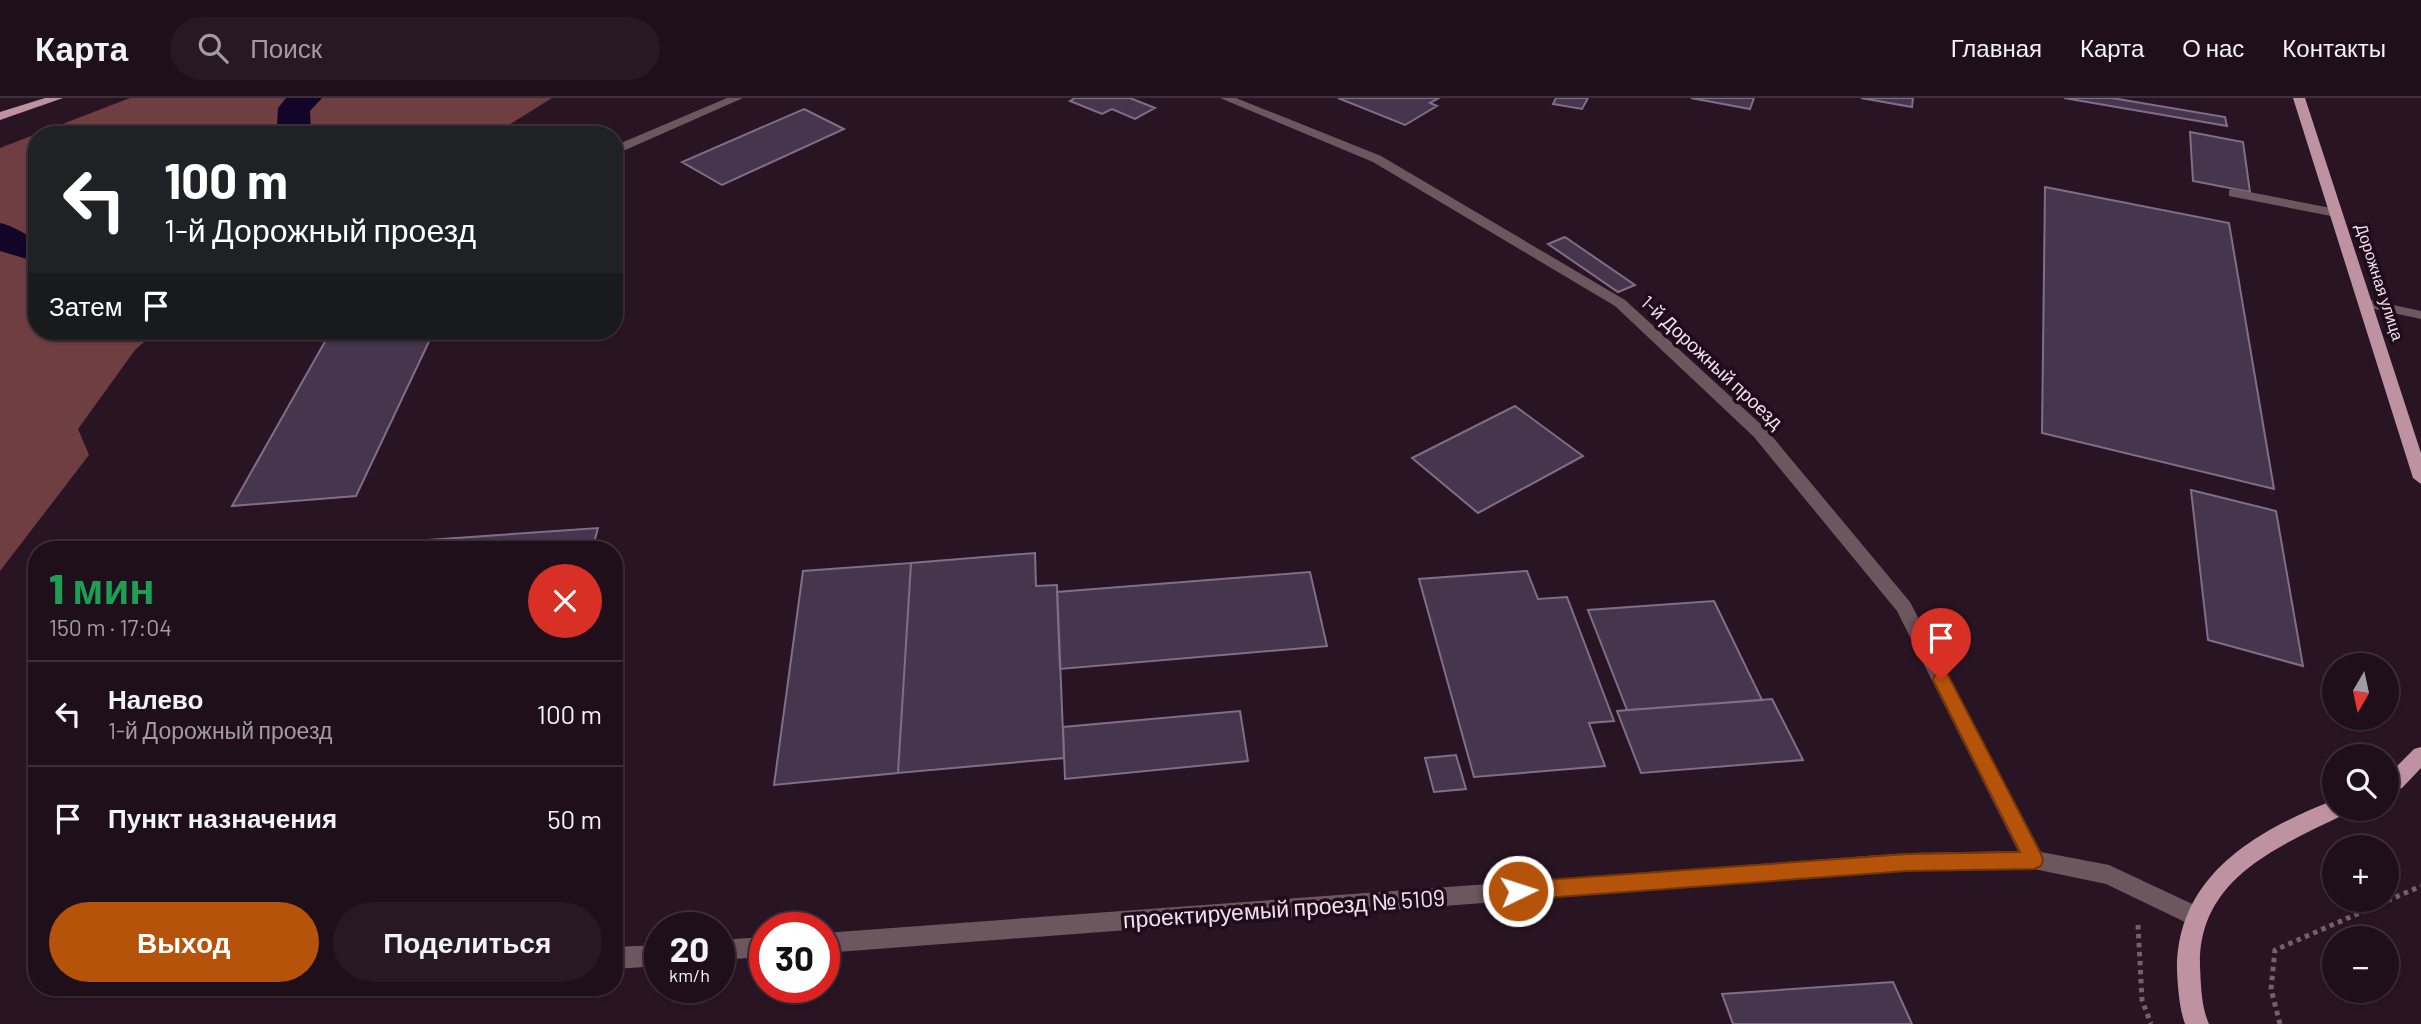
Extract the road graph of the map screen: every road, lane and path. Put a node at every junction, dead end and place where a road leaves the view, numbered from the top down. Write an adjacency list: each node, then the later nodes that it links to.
1 (57, 98): 5 (main road)
2 (737, 98): 6 (street)
3 (1226, 98): 15 (street, 1-й Дорожный проезд)
4 (2299, 98): 8 (main road, Дорожная улица)
5 (0, 116)
6 (623, 147)
7 (2234, 193): 8 (street)
8 (2336, 213): 9 (main road, Дорожная улица)
9 (2365, 303): 10 (street); 11 (main road, Дорожная улица)
10 (2421, 315)
11 (2421, 478)
12 (2421, 755): 13 (main road)
13 (2399, 778)
14 (2322, 816): 17 (main road)
15 (2034, 860): 17 (street, проектируемый проезд № 5109); 19 (street, проектируемый проезд № 5109)
16 (2421, 886): 24 (path)
17 (2195, 916): 23 (main road)
18 (2138, 925): 22 (path)
19 (840, 942)
20 (644, 956): 21 (street)
21 (623, 957)
22 (2151, 1024)
23 (2197, 1024)
24 (2280, 1024)

